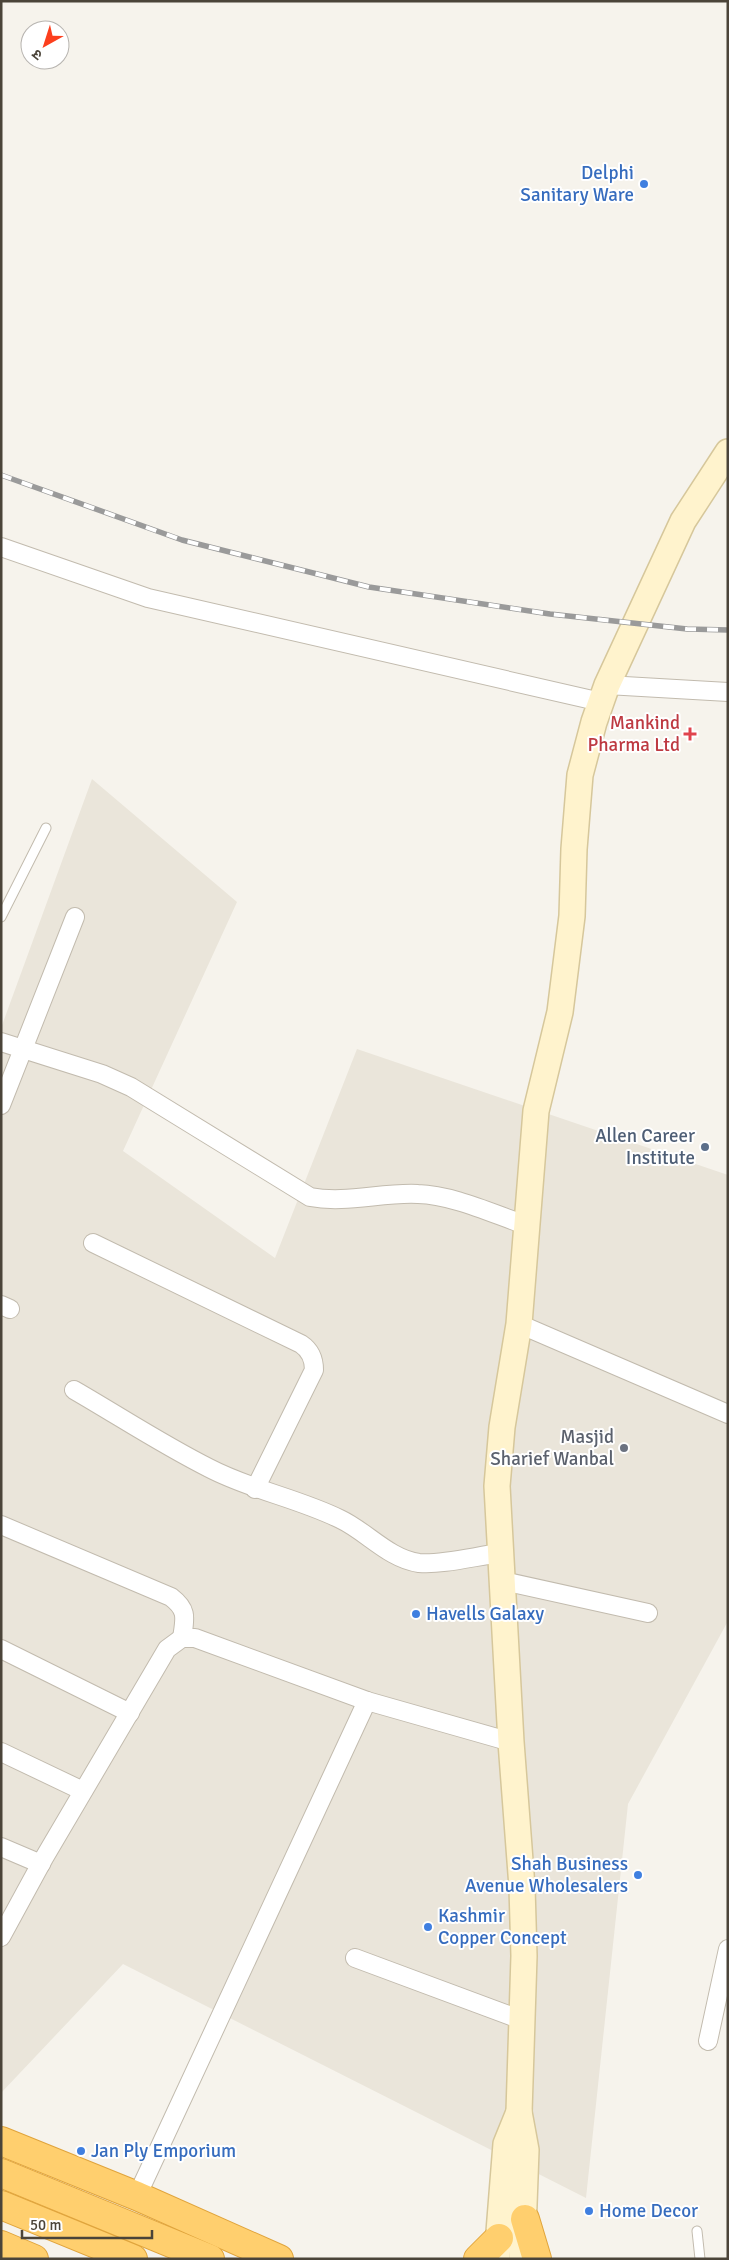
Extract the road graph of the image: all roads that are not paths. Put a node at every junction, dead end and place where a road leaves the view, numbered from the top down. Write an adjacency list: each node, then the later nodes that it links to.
1 (728, 452): 4 (main road)
2 (1, 547): 4 (street)
3 (728, 692): 4 (street)
4 (604, 694): 11 (main road)
5 (46, 828): 6 (lane)
6 (1, 917)
7 (76, 917): 9 (street)
8 (1, 1042): 9 (street)
9 (23, 1048): 10 (street); 11 (street)
10 (1, 1105)
11 (526, 1224): 13 (main road)
12 (93, 1243): 16 (street)
13 (519, 1324): 15 (street); 18 (main road)
14 (74, 1390): 16 (street)
15 (728, 1414)
16 (255, 1489): 18 (street)
17 (1, 1525): 21 (street)
18 (501, 1553): 19 (main road)
19 (503, 1581): 20 (street); 25 (main road)
20 (648, 1613)
21 (182, 1638): 23 (street); 24 (street)
22 (1, 1650): 24 (street)
23 (367, 1701): 25 (street); 38 (street)
24 (130, 1713): 27 (street)
25 (511, 1742): 33 (main road)
26 (1, 1752): 27 (street)
27 (83, 1791): 29 (street)
28 (1, 1847): 29 (street)
29 (40, 1864): 30 (street)
30 (2, 1932)
31 (728, 1949): 34 (street)
32 (355, 1958): 33 (street)
33 (522, 2020): 35 (main road)
34 (708, 2041)
35 (519, 2112): 40 (main road); 43 (main road)
36 (1, 2142): 38 (highway)
37 (1, 2173): 46 (highway)
38 (137, 2196): 47 (highway)
39 (1, 2205): 45 (highway)
40 (525, 2219): 49 (main road); 50 (highway)
41 (697, 2231): 51 (lane)
42 (1, 2245): 44 (highway)
43 (498, 2248): 48 (highway)
44 (34, 2259)
45 (133, 2259)
46 (210, 2259)
47 (279, 2259)
48 (478, 2259)
49 (522, 2259)
50 (537, 2259)
51 (700, 2259)

